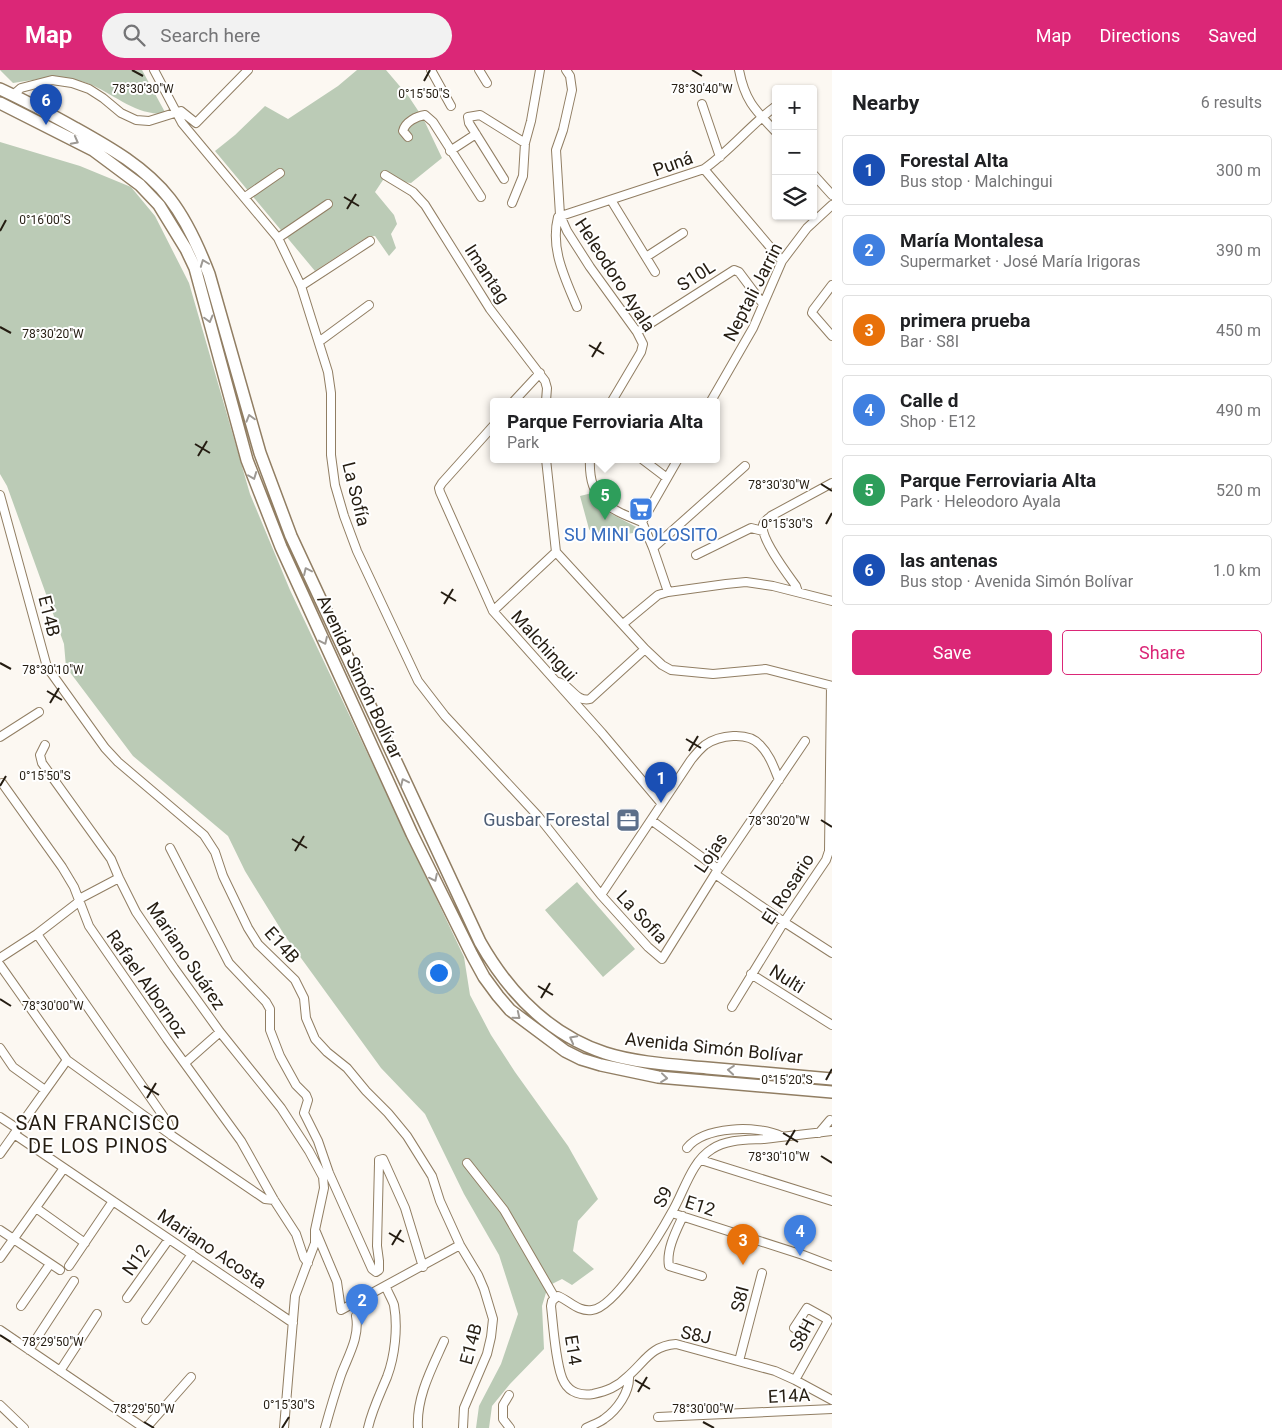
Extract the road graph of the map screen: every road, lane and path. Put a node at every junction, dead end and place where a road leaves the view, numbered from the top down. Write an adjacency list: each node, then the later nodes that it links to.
1 (154, 70): 15 (street, La Sofía)
2 (432, 70): 13 (street)
3 (479, 70): 8 (street)
4 (540, 70): 20 (street)
5 (566, 70): 35 (street, Heleodoro Ayala)
6 (739, 70): 16 (street)
7 (246, 71): 15 (street)
8 (487, 83)
9 (0, 89): 10 (highway, Avenida Simón Bolívar)
10 (13, 95): 15 (street); 104 (highway, Avenida Simón Bolívar, one-way to 10)
11 (0, 103): 106 (highway, Avenida Simón Bolívar, one-way to 106)
12 (702, 104): 22 (street)
13 (451, 106)
14 (772, 109): 16 (street, Puná)
15 (176, 113): 29 (street, La Sofía)
16 (761, 117): 17 (street); 22 (street, Puná)
17 (774, 130)
18 (476, 134): 20 (street); 21 (street); 27 (street)
19 (408, 137): 21 (street)
20 (524, 143): 32 (street)
21 (450, 151): 30 (street)
22 (720, 158): 23 (street, Puná)
23 (704, 169): 31 (street, Puná); 40 (street)
24 (280, 173): 29 (street)
25 (385, 175): 50 (street, Imantag)
26 (814, 175): 28 (street)
27 (504, 179)
28 (832, 195)
29 (245, 197): 37 (street, La Sofía)
30 (481, 197)
31 (611, 200): 35 (street, Puná); 39 (street)
32 (512, 203)
33 (328, 204): 37 (street)
34 (832, 205): 40 (street, Neptali Jarrin)
35 (560, 216): 46 (street); 47 (street, Heleodoro Ayala)
36 (683, 233): 39 (street)
37 (278, 238): 43 (street, La Sofía)
38 (370, 241): 43 (street)
39 (646, 257): 41 (street)
40 (782, 261): 45 (street, Neptali Jarrin)
41 (655, 272)
42 (832, 285): 48 (street)
43 (301, 286): 49 (street, La Sofía)
44 (369, 304): 49 (street)
45 (763, 304): 47 (street, S10L); 54 (street, Neptali Jarrin)
46 (577, 306)
47 (637, 332): 53 (street, Heleodoro Ayala)
48 (832, 336)
49 (320, 341): 89 (street, La Sofía)
50 (540, 373): 51 (street); 52 (street, Imantag)
51 (517, 398)
52 (546, 398)
53 (614, 398)
54 (713, 398)
55 (490, 430): 72 (street, Malchingui)
56 (546, 463): 67 (street)
57 (590, 463): 64 (street)
58 (647, 463): 61 (street)
59 (676, 463): 61 (street)
60 (745, 466): 66 (street)
61 (667, 478): 64 (street)
62 (832, 483): 65 (street)
63 (0, 495): 131 (street, E14B)
64 (642, 522): 66 (street)
65 (763, 532): 68 (street); 70 (street)
66 (653, 548): 69 (street)
67 (556, 552): 72 (street); 73 (street)
68 (696, 555)
69 (668, 592): 70 (street); 73 (street)
70 (798, 592): 71 (street)
71 (832, 601)
72 (493, 611): 75 (street, Malchingui)
73 (622, 624): 74 (street)
74 (645, 648): 75 (street); 76 (street)
75 (556, 682): 83 (street, Malchingui)
76 (831, 686): 86 (street, El Rosario)
77 (39, 712): 78 (street)
78 (0, 737)
79 (805, 741): 81 (street, Lojas)
80 (44, 745): 88 (street, Mariano Suárez)
81 (779, 780): 83 (street); 87 (street, Lojas)
82 (2, 783): 90 (street, Rafael Albornoz)
83 (661, 803): 84 (street)
84 (651, 820): 87 (street); 89 (street)
85 (170, 848): 119 (street)
86 (829, 861): 91 (street, El Rosario)
87 (716, 872): 91 (street); 95 (street, Lojas)
88 (118, 878): 90 (street); 100 (street, Mariano Suárez)
89 (601, 895): 95 (street, La Sofia)
90 (79, 902): 92 (street); 103 (street, Rafael Albornoz)
91 (784, 922): 93 (street); 97 (street, El Rosario)
92 (37, 934): 94 (street); 112 (street)
93 (831, 951)
94 (0, 958)
95 (662, 960)
96 (1, 968): 102 (street)
97 (751, 974): 98 (street, El Rosario); 99 (street, Nulti)
98 (732, 1007)
99 (832, 1025)
100 (220, 1032): 103 (street); 119 (street, Mariano Suárez)
101 (0, 1048): 105 (street)
102 (67, 1060): 105 (street); 112 (street)
103 (185, 1063): 120 (street, Rafael Albornoz)
104 (832, 1079)
105 (45, 1090): 109 (street)
106 (832, 1092)
107 (0, 1117): 109 (street, Mariano Acosta)
108 (830, 1120): 111 (street)
109 (16, 1131): 115 (street); 118 (street, Mariano Acosta)
110 (832, 1132): 111 (street, S9)
111 (818, 1133): 113 (street, S9)
112 (171, 1135): 120 (street)
113 (783, 1137): 114 (street); 116 (street, S9)
114 (687, 1148)
115 (0, 1154)
116 (701, 1160): 122 (street); 124 (street, S9)
117 (467, 1163): 145 (street)
118 (64, 1168): 121 (street, Mariano Acosta); 123 (street)
119 (326, 1175): 127 (street); 138 (street, Mariano Suárez)
120 (274, 1200): 134 (street, Rafael Albornoz)
121 (114, 1201): 129 (street, Mariano Acosta); 130 (street)
122 (832, 1201)
123 (36, 1208): 128 (street); 130 (street)
124 (672, 1213): 125 (street, E12); 145 (street, S9)
125 (683, 1216): 137 (street, E12); 141 (street)
126 (0, 1230): 128 (street)
127 (315, 1230): 134 (street); 143 (street)
128 (14, 1239): 133 (street); 135 (street)
129 (169, 1239): 132 (street, Mariano Acosta); 144 (street, N12)
130 (85, 1243): 136 (street)
131 (460, 1245): 138 (street); 171 (street, E14B)
132 (192, 1254): 149 (street); 150 (street, Mariano Acosta)
133 (0, 1258)
134 (308, 1263): 150 (street)
135 (50, 1264): 139 (street); 146 (street)
136 (69, 1266)
137 (832, 1266)
138 (423, 1267): 143 (street)
139 (60, 1270)
140 (762, 1273): 155 (street, S8I)
141 (702, 1276)
142 (74, 1281): 154 (street)
143 (386, 1287): 169 (street)
144 (127, 1298)
145 (555, 1298): 157 (street, E14)
146 (20, 1306)
147 (97, 1314): 156 (street)
148 (356, 1316): 168 (street)
149 (146, 1320)
150 (293, 1323): 167 (street)
151 (794, 1328): 159 (street, S8H)
152 (0, 1330): 154 (street)
153 (444, 1341): 170 (street)
154 (29, 1350): 156 (street)
155 (739, 1361): 157 (street, S8J); 159 (street, S8J)
156 (60, 1371): 166 (street)
157 (629, 1376): 173 (street, S8J)
158 (191, 1377): 166 (street)
159 (795, 1380): 161 (street, S8J)
160 (509, 1395): 172 (street)
161 (832, 1400)
162 (0, 1406): 165 (street)
163 (832, 1409): 164 (street, E14A)
164 (658, 1417)
165 (24, 1428)
166 (145, 1428)
167 (284, 1428)
168 (325, 1428)
169 (368, 1428)
170 (418, 1428)
171 (463, 1428)
172 (510, 1428)
173 (586, 1428)

